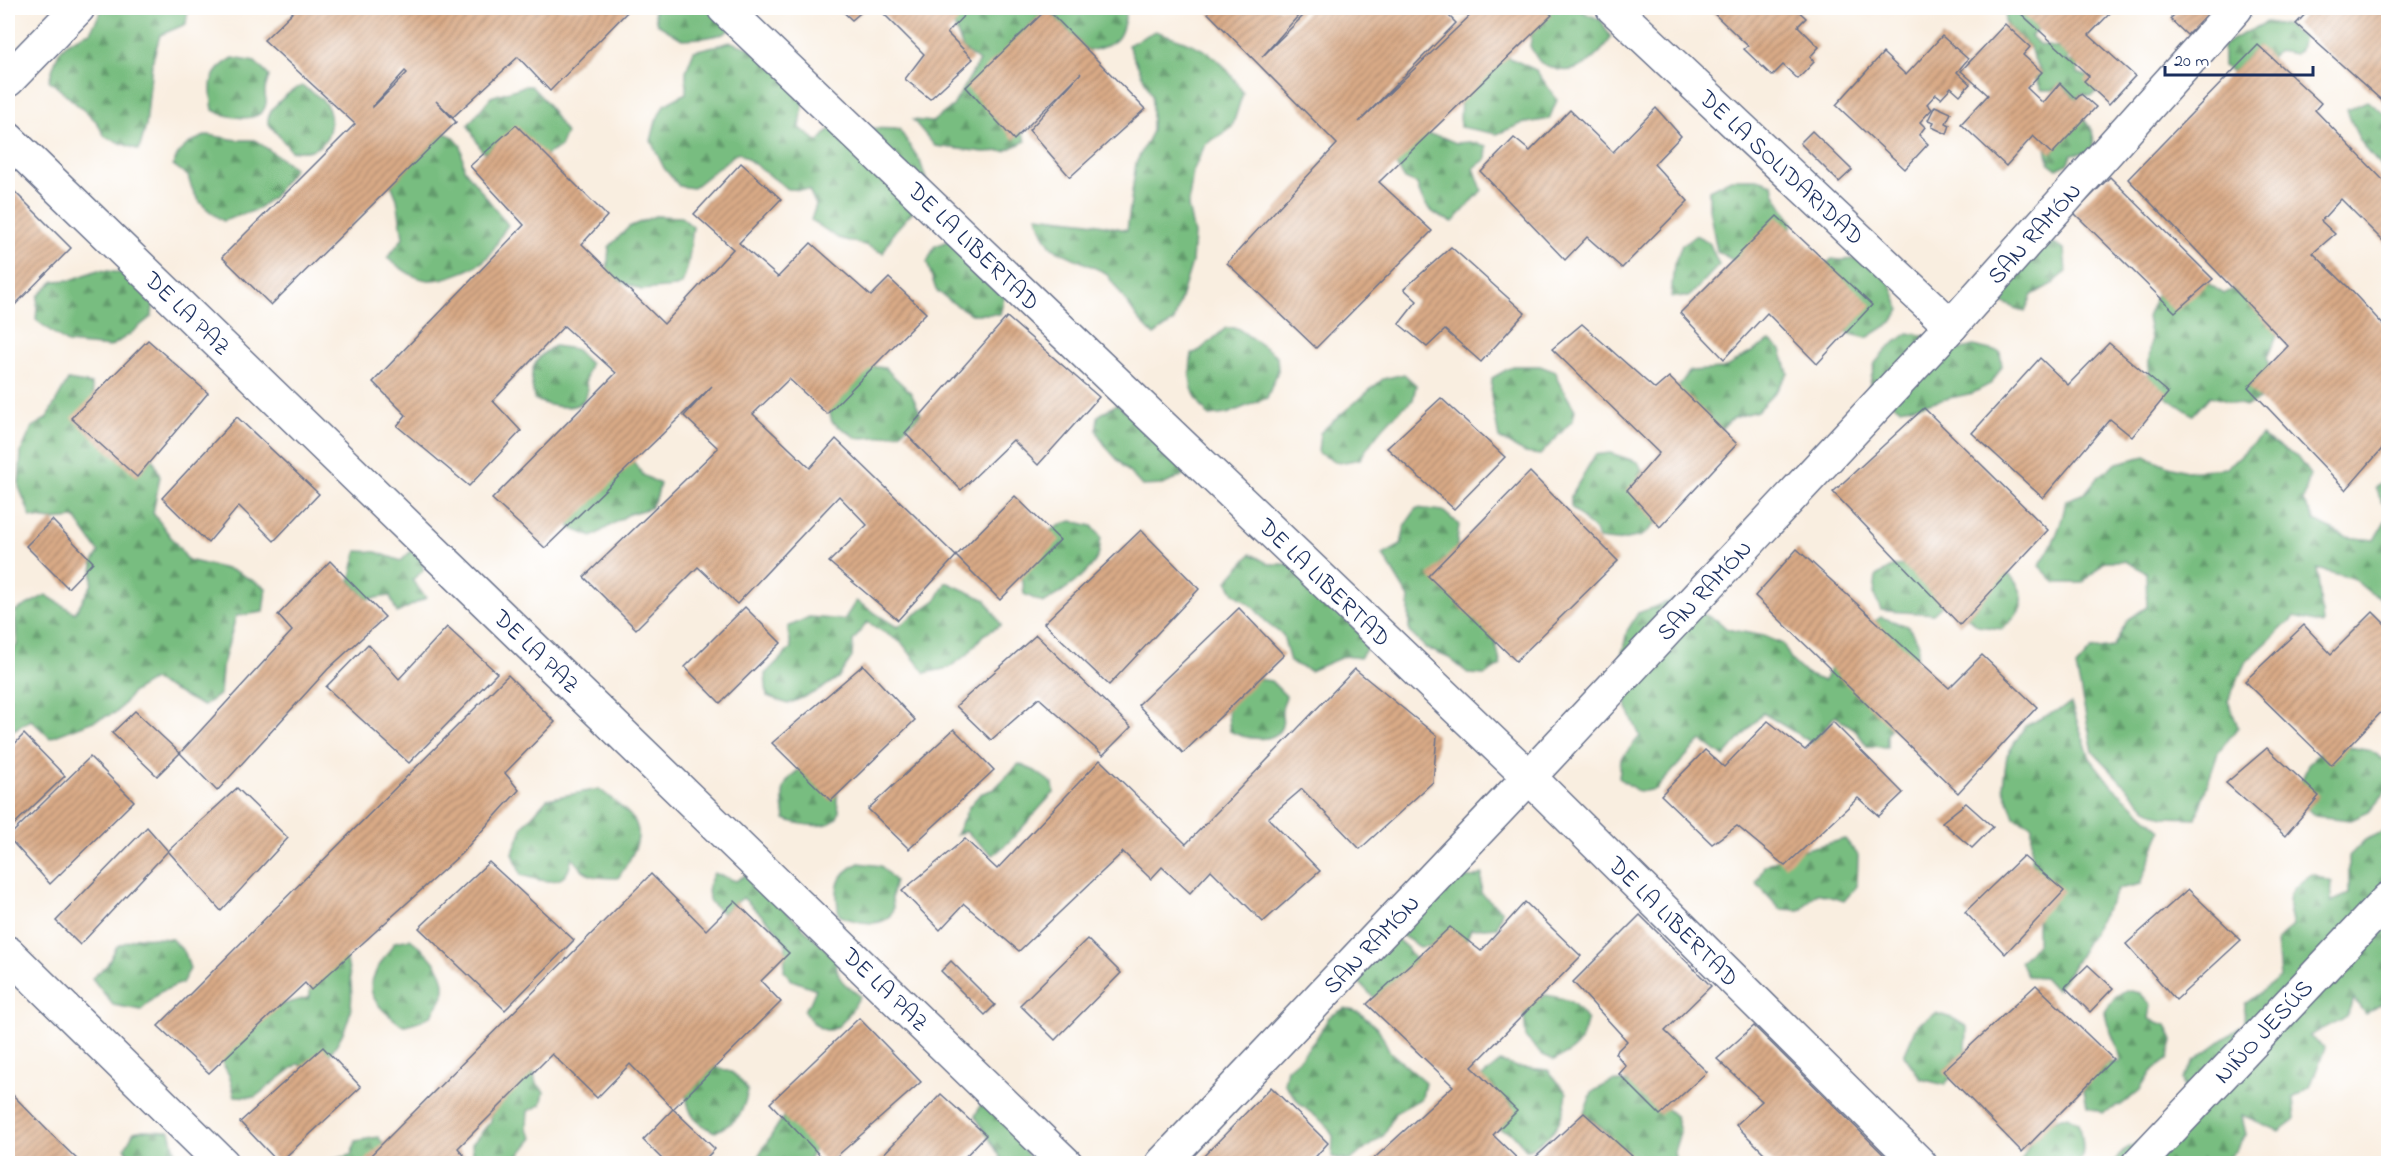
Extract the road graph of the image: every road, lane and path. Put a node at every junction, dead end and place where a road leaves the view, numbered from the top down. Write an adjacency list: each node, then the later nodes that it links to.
1 (78, 8): 5 (street)
2 (724, 8): 8 (street, DE LA LIBERTAD)
3 (1612, 8): 7 (street, DE LA SOLIDARIDAD)
4 (2236, 8): 7 (street, SAN RAMÓN)
5 (8, 80)
6 (8, 138): 12 (street, DE LA PAZ)
7 (1951, 326): 8 (street, SAN RAMÓN)
8 (1529, 777): 13 (street, SAN RAMÓN); 14 (street, DE LA LIBERTAD)
9 (2388, 899): 15 (street, NIÑO JESÚS)
10 (8, 953): 11 (street)
11 (224, 1164)
12 (1066, 1164)
13 (1162, 1164)
14 (1920, 1164)
15 (2138, 1164)

